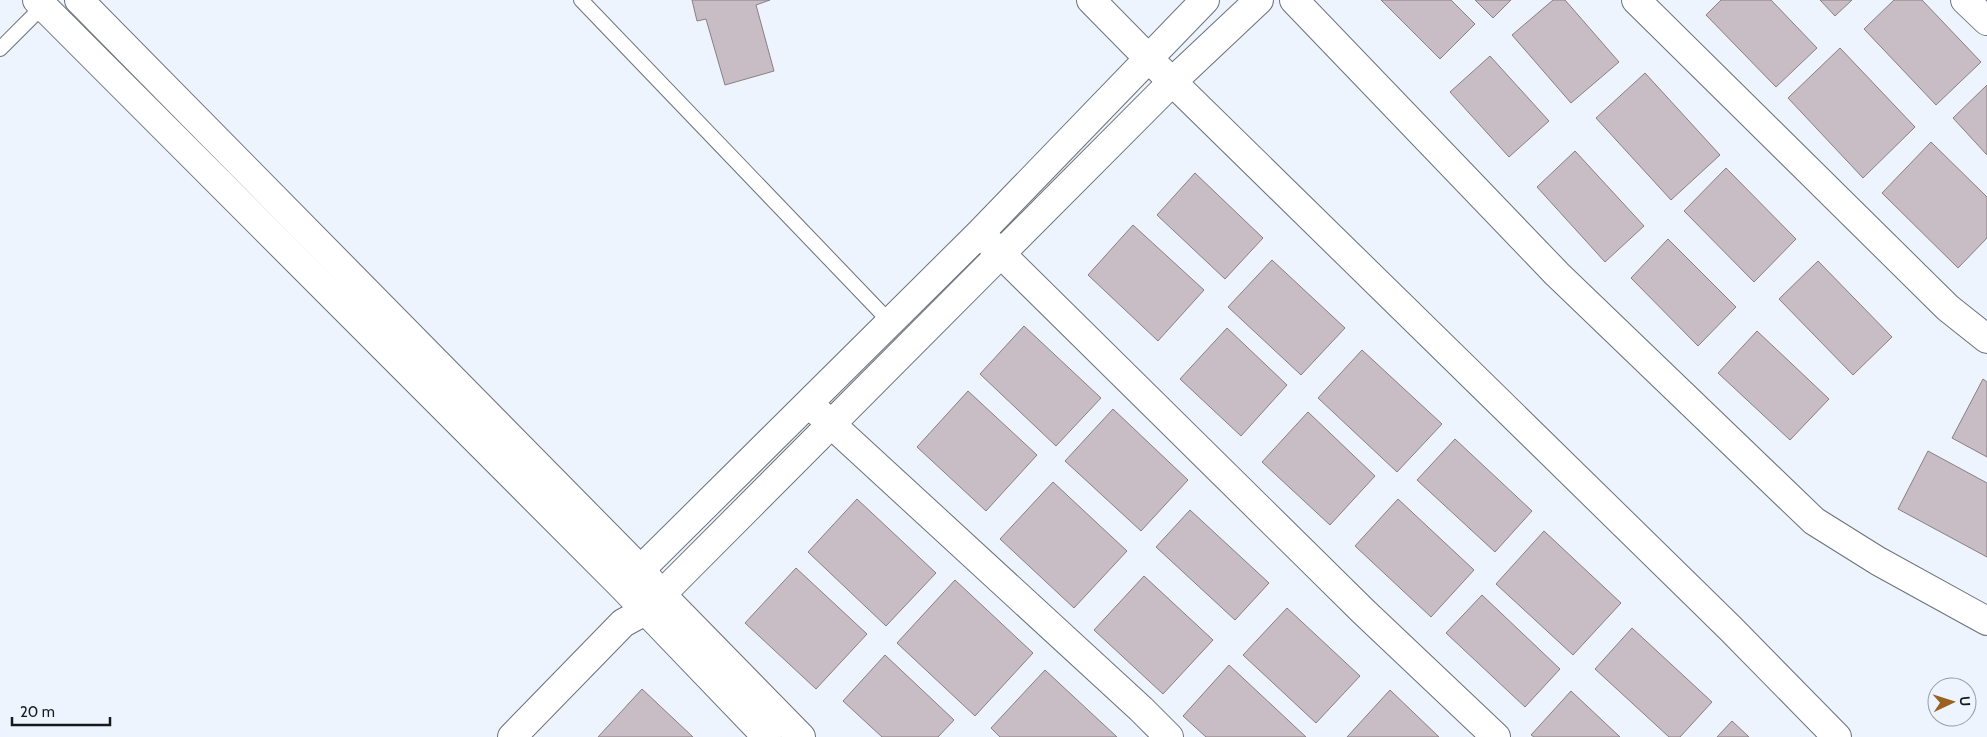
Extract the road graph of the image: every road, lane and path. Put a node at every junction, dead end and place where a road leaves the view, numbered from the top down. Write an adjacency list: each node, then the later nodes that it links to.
1 (78, 0): 20 (street)
2 (581, 0): 16 (lane)
3 (1091, 0): 12 (street)
4 (1206, 0): 12 (street)
5 (1259, 0): 13 (street)
6 (1294, 0): 22 (street)
7 (1636, 0): 17 (street)
8 (1964, 0): 10 (street)
9 (43, 5): 11 (lane); 20 (street)
10 (1987, 21)
11 (0, 49)
12 (1148, 58): 13 (street); 14 (street)
13 (1173, 81): 15 (street); 28 (street)
14 (980, 233): 15 (street); 16 (street)
15 (1000, 253): 19 (street); 27 (street)
16 (890, 322): 18 (street)
17 (1987, 339)
18 (808, 402): 19 (street); 20 (street)
19 (830, 424): 21 (street); 26 (street)
20 (632, 579): 21 (street); 21 (street)
21 (643, 609): 23 (street); 24 (street); 25 (street)
22 (1987, 622)
23 (512, 737)
24 (766, 737)
25 (801, 737)
26 (1169, 737)
27 (1496, 737)
28 (1837, 737)

